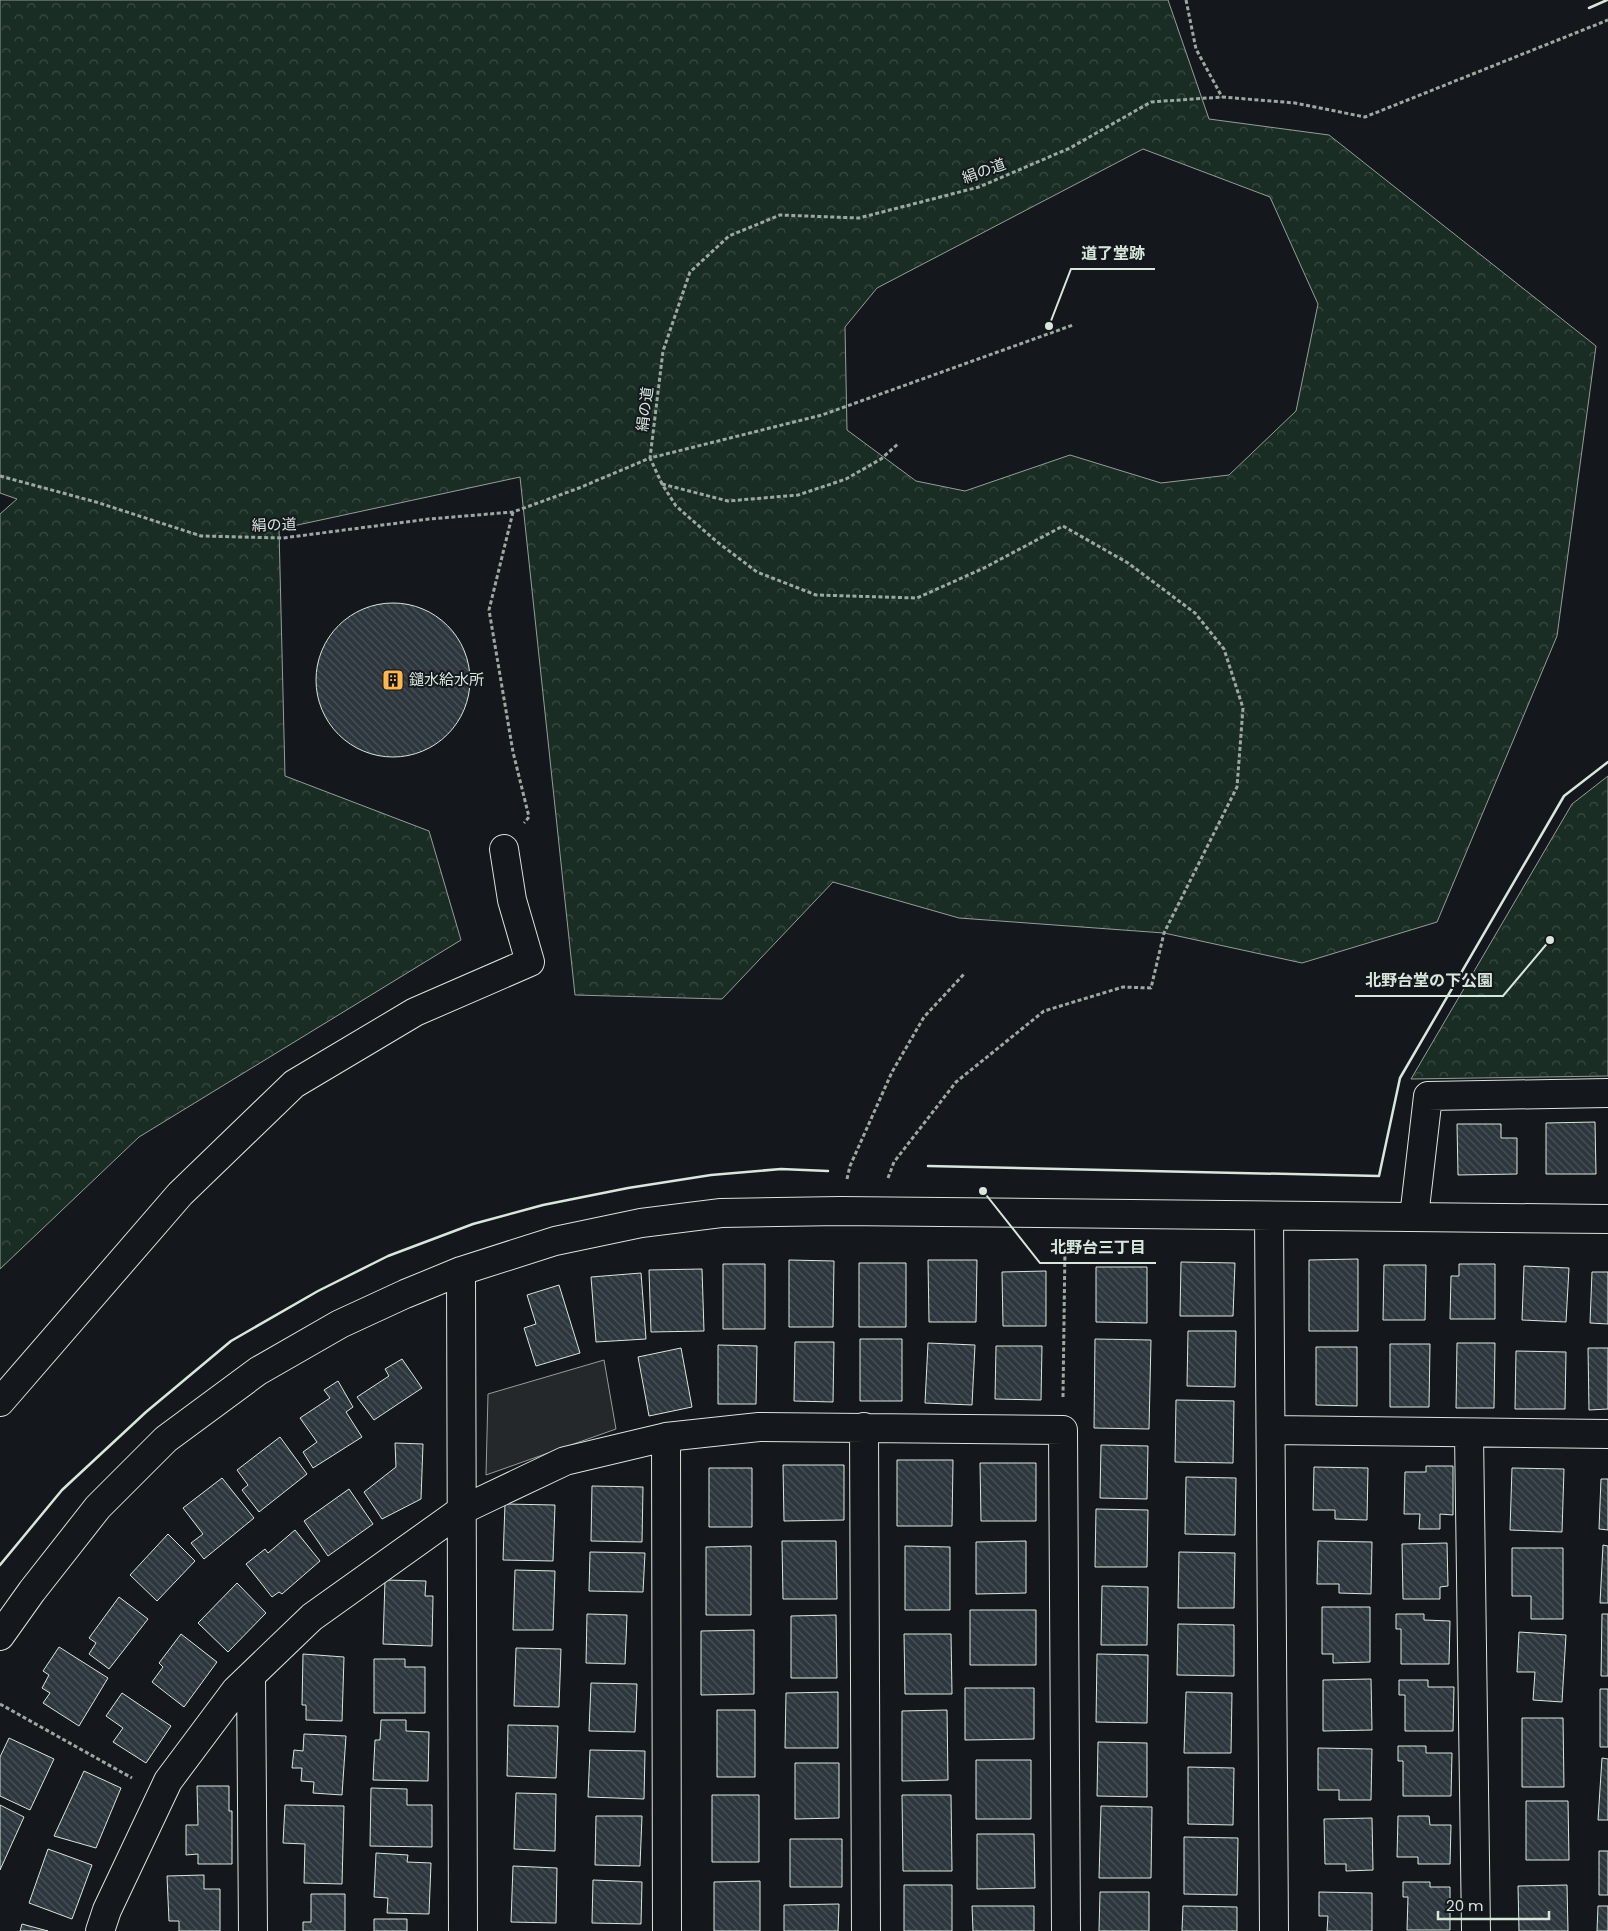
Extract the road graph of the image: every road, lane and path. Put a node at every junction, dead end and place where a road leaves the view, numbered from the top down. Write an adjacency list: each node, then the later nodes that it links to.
1 (1186, 0): 3 (path)
2 (1608, 20): 3 (path, 絹の道)
3 (1222, 97): 6 (path, 絹の道)
4 (1073, 325): 6 (path)
5 (899, 443): 8 (path)
6 (650, 458): 8 (path); 9 (path, 絹の道)
7 (0, 476): 9 (path, 絹の道)
8 (662, 484): 14 (path)
9 (513, 512): 10 (path)
10 (504, 849): 20 (street)
11 (964, 974): 13 (path)
12 (1608, 1093): 17 (street)
13 (840, 1211): 14 (street); 19 (street)
14 (875, 1211): 15 (street)
15 (1065, 1213): 16 (street); 22 (path)
16 (1269, 1216): 17 (street); 23 (street)
17 (1414, 1217): 18 (street)
18 (1608, 1220)
19 (461, 1271): 27 (street); 28 (street)
20 (0, 1402)
21 (864, 1427): 22 (street); 26 (street); 36 (street)
22 (1062, 1430): 37 (street)
23 (1271, 1430): 24 (street); 38 (street)
24 (1469, 1434): 25 (street); 39 (street)
25 (1608, 1434)
26 (666, 1437): 27 (street); 35 (street)
27 (462, 1510): 29 (street); 34 (street)
28 (0, 1636)
29 (251, 1676): 31 (street); 33 (street)
30 (0, 1704): 31 (path)
31 (161, 1795): 32 (street)
32 (100, 1931)
33 (253, 1931)
34 (463, 1931)
35 (667, 1931)
36 (866, 1931)
37 (1066, 1931)
38 (1274, 1931)
39 (1476, 1931)

